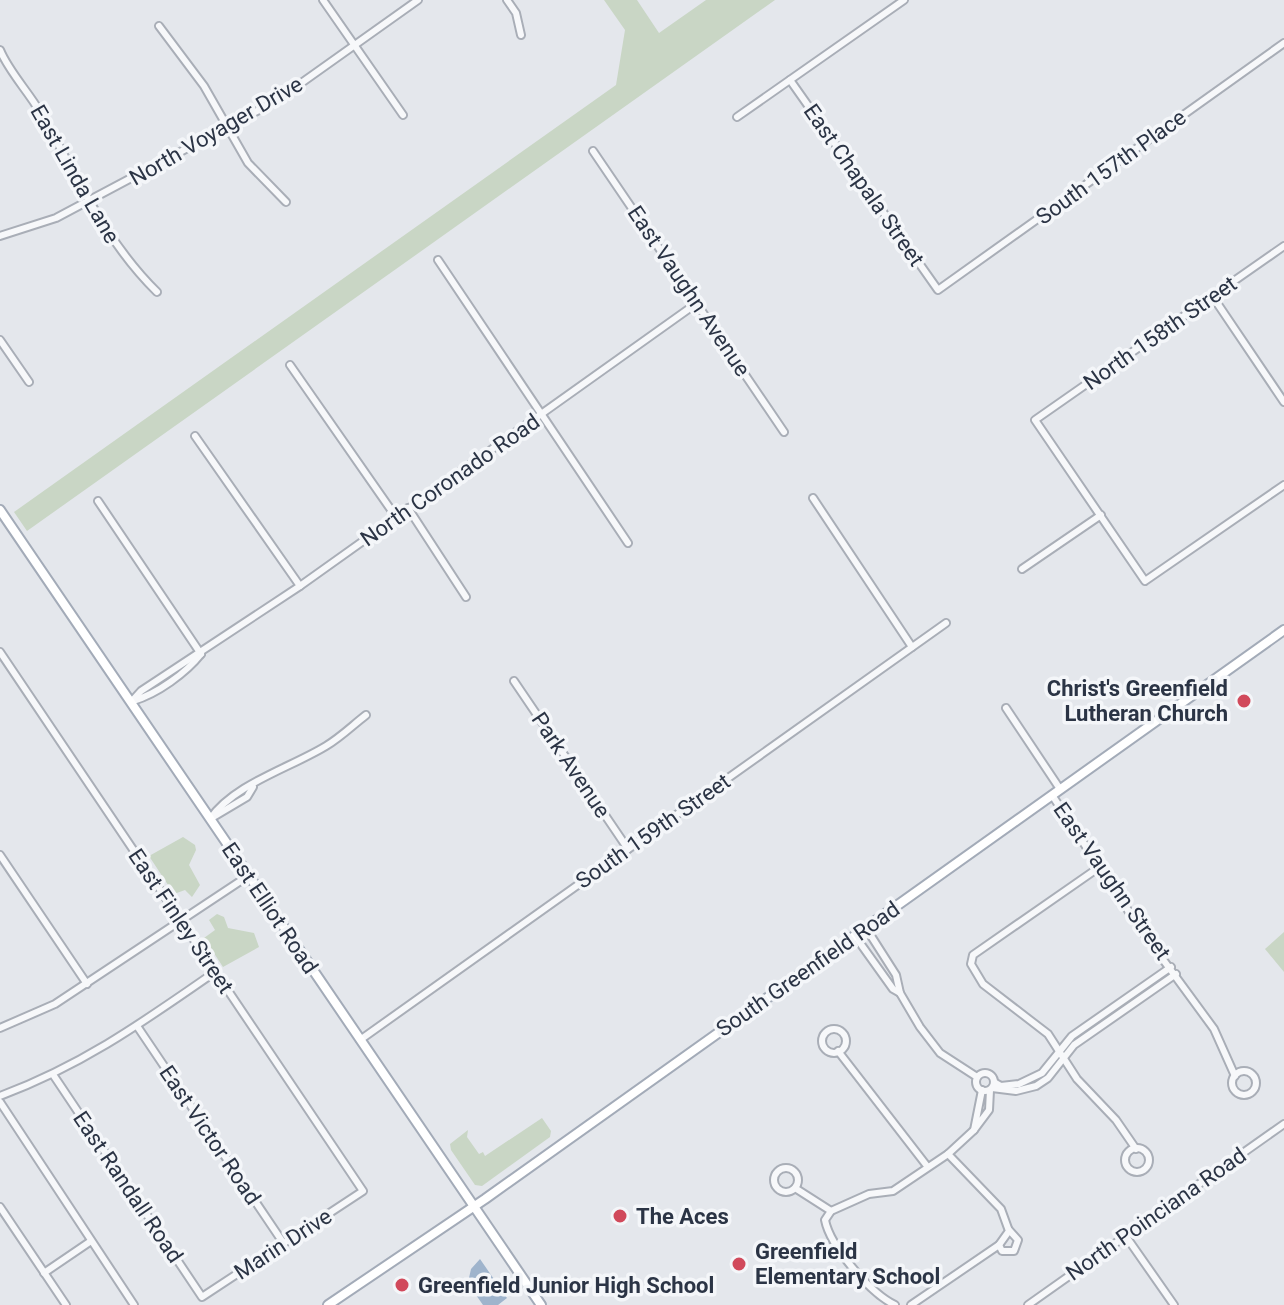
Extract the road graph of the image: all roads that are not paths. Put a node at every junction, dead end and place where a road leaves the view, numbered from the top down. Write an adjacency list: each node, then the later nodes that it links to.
1 (323, 0): 8 (street)
2 (418, 0): 8 (street, North Voyager Drive)
3 (507, 0): 6 (street)
4 (904, 0): 10 (street)
5 (159, 26): 13 (street)
6 (521, 35)
7 (1284, 43): 20 (street, South 157th Place)
8 (355, 45): 11 (street); 13 (street, North Voyager Drive)
9 (0, 50): 15 (street, East Linda Lane)
10 (790, 80): 12 (street); 20 (street, East Chapala Street)
11 (403, 115)
12 (737, 117)
13 (227, 129): 15 (street, North Voyager Drive); 16 (street)
14 (593, 151): 23 (street, East Vaughn Avenue)
15 (89, 201): 17 (street, North Voyager Drive); 21 (street, East Linda Lane)
16 (286, 202)
17 (0, 236)
18 (1284, 246): 22 (street, North 158th Street)
19 (438, 260): 28 (street)
20 (938, 290)
21 (157, 292)
22 (1213, 297): 27 (street); 36 (street, North 158th Street)
23 (697, 303): 28 (street, North Coronado Road); 29 (street, East Vaughn Avenue)
24 (0, 340): 26 (street)
25 (290, 365): 37 (street)
26 (29, 382)
27 (1284, 402)
28 (542, 415): 34 (street, North Coronado Road); 38 (street)
29 (784, 432)
30 (195, 436): 40 (street)
31 (1284, 485): 36 (street)
32 (813, 498): 44 (street)
33 (98, 501): 46 (street)
34 (408, 508): 37 (street, North Coronado Road); 41 (street)
35 (0, 510): 48 (main road, East Elliot Road)
36 (1101, 515): 39 (street)
37 (396, 517): 40 (street, North Coronado Road)
38 (628, 543)
39 (1022, 569)
40 (300, 586): 46 (street, North Coronado Road)
41 (466, 597)
42 (946, 623): 44 (street, South 159th Street)
43 (1284, 630): 51 (main road, South Greenfield Road)
44 (912, 647): 53 (street, South 159th Street)
45 (0, 652): 57 (street, East Finley Street)
46 (201, 654): 48 (street, North Coronado Road)
47 (514, 681): 53 (street, Park Avenue)
48 (131, 702): 52 (main road, East Elliot Road)
49 (1006, 708): 51 (street, East Vaughn Street)
50 (366, 715): 52 (street)
51 (1056, 792): 55 (street, East Vaughn Street); 58 (main road, South Greenfield Road)
52 (210, 819): 56 (main road, East Elliot Road)
53 (628, 849): 70 (street, South 159th Street)
54 (0, 855): 65 (street)
55 (1101, 866): 62 (street, East Vaughn Street); 71 (street)
56 (248, 876): 57 (street); 70 (main road, East Elliot Road)
57 (181, 921): 63 (street, East Finley Street); 65 (street)
58 (866, 928): 59 (main road, South Greenfield Road); 60 (street)
59 (855, 936): 61 (street); 89 (main road, South Greenfield Road)
60 (887, 960): 61 (street); 66 (street)
61 (877, 967): 66 (street)
62 (1171, 967): 64 (street, East Vaughn Street); 67 (street)
63 (215, 972): 68 (street); 88 (street, East Finley Street)
64 (1176, 974): 67 (street); 75 (street, East Vaughn Street)
65 (87, 984): 69 (street)
66 (900, 993): 76 (street)
67 (1123, 1005): 71 (street); 73 (street)
68 (137, 1026): 74 (street); 95 (street, East Victor Road)
69 (0, 1028)
70 (360, 1040): 89 (main road, East Elliot Road)
71 (1061, 1049): 73 (street); 77 (street)
72 (838, 1051): 86 (street)
73 (1064, 1058): 77 (street); 84 (street)
74 (54, 1076): 79 (street); 98 (street, East Randall Road)
75 (1235, 1076): 75 (street)
76 (977, 1077): 77 (street); 78 (street)
77 (992, 1087): 78 (street); 82 (street)
78 (982, 1090): 82 (street)
79 (0, 1099): 94 (street)
80 (1284, 1124): 81 (street, North Poinciana Road)
81 (1277, 1129): 83 (street); 93 (street, North Poinciana Road)
82 (974, 1130): 85 (street)
83 (1284, 1139)
84 (1136, 1149)
85 (948, 1154): 86 (street); 92 (street)
86 (927, 1166): 91 (street)
87 (795, 1188): 87 (street); 91 (street)
88 (363, 1191): 95 (street, Marin Drive)
89 (474, 1206): 102 (main road, South Greenfield Road); 103 (main road, East Elliot Road)
90 (0, 1207): 97 (street)
91 (831, 1211): 99 (street)
92 (1009, 1230): 96 (street); 96 (street)
93 (1125, 1235): 105 (street, North Poinciana Road); 106 (street)
94 (91, 1241): 97 (street); 101 (street)
95 (284, 1244): 98 (street, Marin Drive)
96 (999, 1245): 104 (street)
97 (44, 1273): 100 (street)
98 (202, 1297)
99 (891, 1304)
100 (66, 1305)
101 (134, 1305)
102 (328, 1305)
103 (541, 1305)
104 (914, 1305)
105 (1028, 1305)
106 (1174, 1305)

